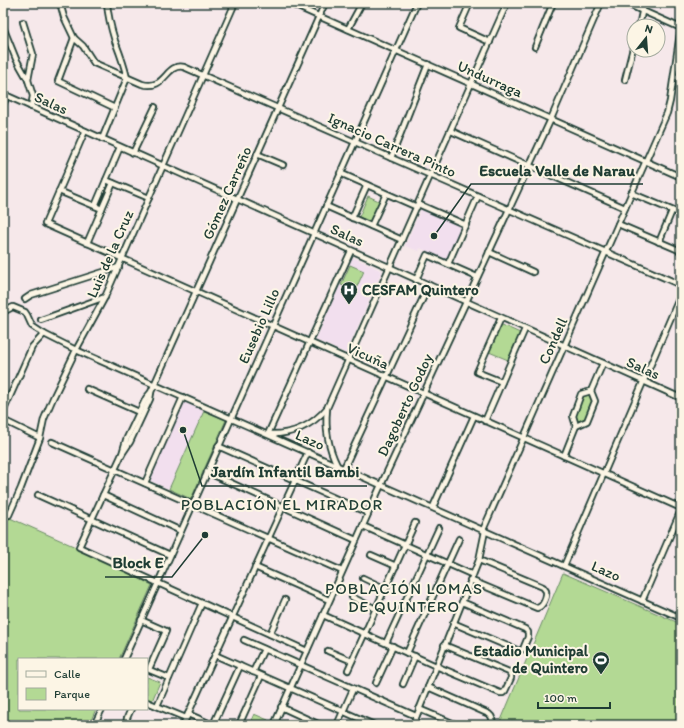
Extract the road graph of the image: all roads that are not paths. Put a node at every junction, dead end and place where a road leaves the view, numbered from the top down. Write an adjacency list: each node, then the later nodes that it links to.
1 (60, 3): 21 (street)
2 (107, 3): 29 (street)
3 (235, 3): 27 (street, Luis de la Cruz)
4 (290, 3): 15 (street, Undurraga)
5 (324, 3): 15 (street, Gómez Carreño)
6 (362, 3): 20 (street)
7 (417, 3): 24 (street, Eusebio Lillo)
8 (470, 3): 22 (street)
9 (507, 3): 22 (street)
10 (553, 3): 23 (street)
11 (601, 3): 40 (street, Dagoberto Godoy)
12 (625, 3): 14 (street)
13 (644, 3): 14 (street)
14 (643, 11): 16 (street); 19 (street)
15 (319, 16): 20 (street, Undurraga); 39 (street, Gómez Carreño)
16 (641, 18)
17 (23, 22): 31 (street)
18 (3, 27): 31 (street)
19 (681, 27): 28 (street, Condell)
20 (348, 29): 24 (street, Undurraga)
21 (74, 38): 29 (street); 38 (street)
22 (490, 42): 33 (street)
23 (535, 47)
24 (396, 50): 26 (street, Undurraga); 44 (street, Eusebio Lillo)
25 (630, 58): 32 (street)
26 (428, 64): 33 (street, Undurraga); 48 (street)
27 (202, 76): 29 (street, Ignacio Carrera Pinto); 39 (street, Ignacio Carrera Pinto); 51 (street, Luis de la Cruz)
28 (674, 76): 30 (street); 49 (street, Condell)
29 (127, 78): 38 (street)
30 (681, 79)
31 (28, 80): 36 (street)
32 (625, 80)
33 (471, 84): 40 (street, Undurraga); 42 (street)
34 (5, 95): 35 (street); 36 (street, Salas)
35 (3, 105)
36 (31, 107): 41 (street, Salas)
37 (154, 107): 46 (street)
38 (115, 108): 43 (street)
39 (277, 109): 44 (street, Ignacio Carrera Pinto); 47 (street, Gómez Carreño)
40 (550, 119): 49 (street, Undurraga); 52 (street, Dagoberto Godoy)
41 (85, 131): 43 (street, Salas); 59 (street)
42 (451, 131): 52 (street); 54 (street)
43 (102, 139): 45 (street, Salas)
44 (354, 142): 48 (street, Ignacio Carrera Pinto); 53 (street, Eusebio Lillo)
45 (120, 147): 46 (street, Salas); 56 (street)
46 (133, 152): 51 (street, Salas)
47 (257, 154): 50 (street); 64 (street, Gómez Carreño)
48 (391, 158): 54 (street, Ignacio Carrera Pinto)
49 (645, 161): 55 (street, Undurraga); 60 (street, Condell)
50 (283, 165)
51 (163, 166): 63 (street, Luis de la Cruz); 64 (street, Salas)
52 (529, 166): 68 (street); 70 (street, Dagoberto Godoy)
53 (340, 173): 58 (street); 67 (street, Eusebio Lillo)
54 (431, 176): 62 (street, Ignacio Carrera Pinto); 65 (street)
55 (681, 177)
56 (106, 180): 57 (street); 66 (street)
57 (113, 183): 63 (street); 69 (street)
58 (367, 185): 61 (street); 73 (street)
59 (59, 191): 66 (street); 80 (street, Vicuña)
60 (632, 193): 68 (street, Condell); 71 (street)
61 (386, 194): 65 (street); 76 (street)
62 (478, 196): 70 (street, Ignacio Carrera Pinto); 74 (street)
63 (149, 198): 85 (street, Luis de la Cruz)
64 (237, 199): 77 (street, Salas); 94 (street, Gómez Carreño)
65 (417, 205): 74 (street); 78 (street)
66 (95, 206): 69 (street)
67 (326, 206): 73 (street); 77 (street, Eusebio Lillo)
68 (625, 208): 75 (street, Condell)
69 (102, 209): 80 (street)
70 (509, 210): 83 (street, Dagoberto Godoy); 84 (street, Ignacio Carrera Pinto)
71 (672, 211): 72 (street); 79 (street)
72 (681, 214)
73 (352, 218): 76 (street)
74 (466, 224): 86 (street)
75 (618, 224): 79 (street); 84 (street, Condell)
76 (372, 226): 78 (street)
77 (313, 234): 81 (street, Salas); 102 (street, Eusebio Lillo)
78 (402, 240): 88 (street)
79 (659, 242): 82 (street)
80 (87, 244): 85 (street, Vicuña)
81 (352, 251): 88 (street, Salas); 105 (street)
82 (681, 251)
83 (489, 252): 89 (street); 90 (street, Dagoberto Godoy)
84 (606, 252): 93 (street, Ignacio Carrera Pinto); 106 (street, Condell)
85 (122, 259): 87 (street, Luis de la Cruz); 94 (street, Vicuña)
86 (448, 264): 90 (street); 91 (street)
87 (118, 267): 96 (street, Luis de la Cruz); 97 (street)
88 (390, 268): 91 (street, Salas); 108 (street)
89 (533, 272)
90 (477, 277): 98 (street, Dagoberto Godoy)
91 (416, 280): 92 (street, Salas)
92 (428, 285): 98 (street, Salas); 110 (street)
93 (681, 285)
94 (196, 292): 102 (street, Vicuña); 113 (street, Gómez Carreño)
95 (681, 294): 112 (street)
96 (105, 297): 101 (street); 107 (street, Luis de la Cruz)
97 (25, 299)
98 (466, 302): 100 (street, Salas); 117 (street, Dagoberto Godoy)
99 (3, 312): 104 (street, Lazo)
100 (501, 318): 103 (street, Salas); 111 (street)
101 (41, 320)
102 (272, 326): 105 (street, Vicuña); 124 (street, Eusebio Lillo)
103 (525, 329): 106 (street, Salas); 111 (street)
104 (44, 334): 107 (street, Lazo); 121 (street)
105 (309, 343): 108 (street, Vicuña); 128 (street)
106 (564, 346): 109 (street, Salas); 130 (street, Condell)
107 (76, 350): 113 (street, Lazo); 129 (street, Luis de la Cruz)
108 (348, 360): 110 (street, Vicuña); 120 (street)
109 (603, 363): 112 (street, Salas); 116 (street)
110 (386, 377): 117 (street, Vicuña); 137 (street)
111 (502, 382): 126 (street)
112 (643, 382): 119 (street, Salas); 140 (street)
113 (154, 384): 115 (street, Gómez Carreño); 118 (street, Lazo)
114 (88, 389): 122 (street)
115 (151, 392): 122 (street, Gómez Carreño); 134 (street, Gómez Carreño)
116 (591, 392): 127 (street); 127 (street)
117 (424, 394): 123 (street, Vicuña); 143 (street, Dagoberto Godoy)
118 (183, 397): 124 (street, Lazo); 142 (street)
119 (681, 398)
120 (327, 408): 128 (street); 136 (street)
121 (3, 412)
122 (139, 412): 134 (street, Gómez Carreño)
123 (474, 416): 126 (street, Vicuña); 148 (street)
124 (231, 418): 128 (street, Lazo); 132 (street, Eusebio Lillo)
125 (3, 420): 129 (street)
126 (485, 421): 130 (street, Vicuña)
127 (576, 426): 135 (street)
128 (268, 434): 133 (street, Lazo)
129 (40, 438): 150 (street, Luis de la Cruz)
130 (524, 438): 135 (street, Vicuña); 157 (street, Condell)
131 (52, 442): 138 (street)
132 (218, 446): 139 (street, Eusebio Lillo); 141 (street)
133 (308, 452): 136 (street, Lazo); 141 (street)
134 (122, 454): 138 (street, Gómez Carreño)
135 (564, 456): 140 (street, Vicuña)
136 (337, 465): 137 (street, Lazo)
137 (344, 468): 143 (street, Lazo)
138 (115, 470): 142 (street); 145 (street, Gómez Carreño)
139 (207, 472): 146 (street, Eusebio Lillo); 147 (street)
140 (604, 474): 149 (street, Vicuña); 168 (street)
141 (295, 480): 147 (street); 151 (street)
142 (145, 483): 146 (street)
143 (381, 485): 148 (street, Lazo); 151 (street, Dagoberto Godoy)
144 (38, 495): 152 (street)
145 (104, 495): 152 (street, Gómez Carreño); 156 (street)
146 (192, 504): 156 (street, Eusebio Lillo); 158 (street)
147 (283, 507): 158 (street); 160 (street)
148 (433, 507): 157 (street, Lazo)
149 (681, 509): 178 (street)
150 (3, 512)
151 (368, 513): 154 (street, Dagoberto Godoy)
152 (92, 520): 163 (street); 173 (street, Gómez Carreño)
153 (415, 523): 161 (street)
154 (363, 526): 160 (street, Dagoberto Godoy); 161 (street)
155 (439, 528): 162 (street)
156 (181, 530): 163 (street, Eusebio Lillo)
157 (484, 530): 165 (street, Condell); 168 (street, Lazo)
158 (268, 538): 169 (street); 170 (street)
159 (459, 539): 166 (street)
160 (356, 540): 170 (street, Dagoberto Godoy)
161 (406, 545): 162 (street); 167 (street)
162 (426, 554): 166 (street); 190 (street)
163 (170, 555): 173 (street, Eusebio Lillo)
164 (371, 555): 167 (street)
165 (479, 560): 172 (street, Condell); 172 (street)
166 (447, 564): 172 (street); 196 (street)
167 (396, 566): 174 (street)
168 (564, 566): 178 (street, Lazo)
169 (255, 567): 177 (street); 183 (street)
170 (342, 571): 177 (street, Dagoberto Godoy)
171 (363, 578): 174 (street)
172 (472, 578): 179 (street, Condell)
173 (158, 583): 180 (street); 185 (street, Eusebio Lillo)
174 (386, 588): 181 (street)
175 (352, 597): 181 (street)
176 (285, 600): 187 (street)
177 (330, 600): 182 (street, Dagoberto Godoy)
178 (642, 601): 184 (street, Lazo)
179 (462, 602): 186 (street, Condell); 186 (street)
180 (202, 603): 183 (street); 208 (street)
181 (376, 609): 188 (street)
182 (323, 615): 188 (street); 195 (street, Dagoberto Godoy)
183 (233, 617): 187 (street); 197 (street)
184 (681, 618)
185 (141, 620): 199 (street, Eusebio Lillo); 204 (street)
186 (453, 623): 192 (street, Condell)
187 (270, 634): 195 (street)
188 (365, 634): 190 (street); 200 (street)
189 (244, 640): 193 (street)
190 (386, 643): 191 (street)
191 (393, 646): 196 (street); 209 (street)
192 (444, 646): 203 (street, Condell); 203 (street)
193 (264, 649): 202 (street); 206 (street)
194 (328, 650): 200 (street)
195 (307, 651): 202 (street, Dagoberto Godoy)
196 (407, 653): 198 (street)
197 (215, 655): 201 (street); 221 (street)
198 (415, 656): 203 (street); 210 (street)
199 (124, 658)
200 (352, 661): 205 (street)
201 (240, 666): 206 (street); 226 (street)
202 (300, 666): 212 (street, Dagoberto Godoy); 213 (street)
203 (436, 666): 211 (street, Condell)
204 (148, 669): 208 (street)
205 (348, 670)
206 (253, 672): 207 (street)
207 (261, 676): 212 (street); 227 (street)
208 (169, 678): 215 (street)
209 (376, 683)
210 (403, 684)
211 (428, 687): 217 (street, Condell); 234 (street)
212 (290, 689): 216 (street, Dagoberto Godoy); 220 (street)
213 (353, 689): 220 (street); 222 (street)
214 (148, 702): 215 (street)
215 (157, 706): 221 (street)
216 (281, 708): 228 (street, Dagoberto Godoy); 229 (street)
217 (419, 709): 222 (street, Condell); 233 (street)
218 (102, 710): 223 (street)
219 (131, 710): 224 (street)
220 (343, 712): 230 (street); 231 (street)
221 (187, 716): 225 (street); 226 (street)
222 (416, 716): 232 (street, Condell)
223 (94, 725)
224 (126, 725)
225 (183, 725)
226 (213, 725)
227 (239, 725)
228 (274, 725)
229 (320, 725)
230 (337, 725)
231 (374, 725)
232 (413, 725)
233 (457, 725)
234 (491, 725)

